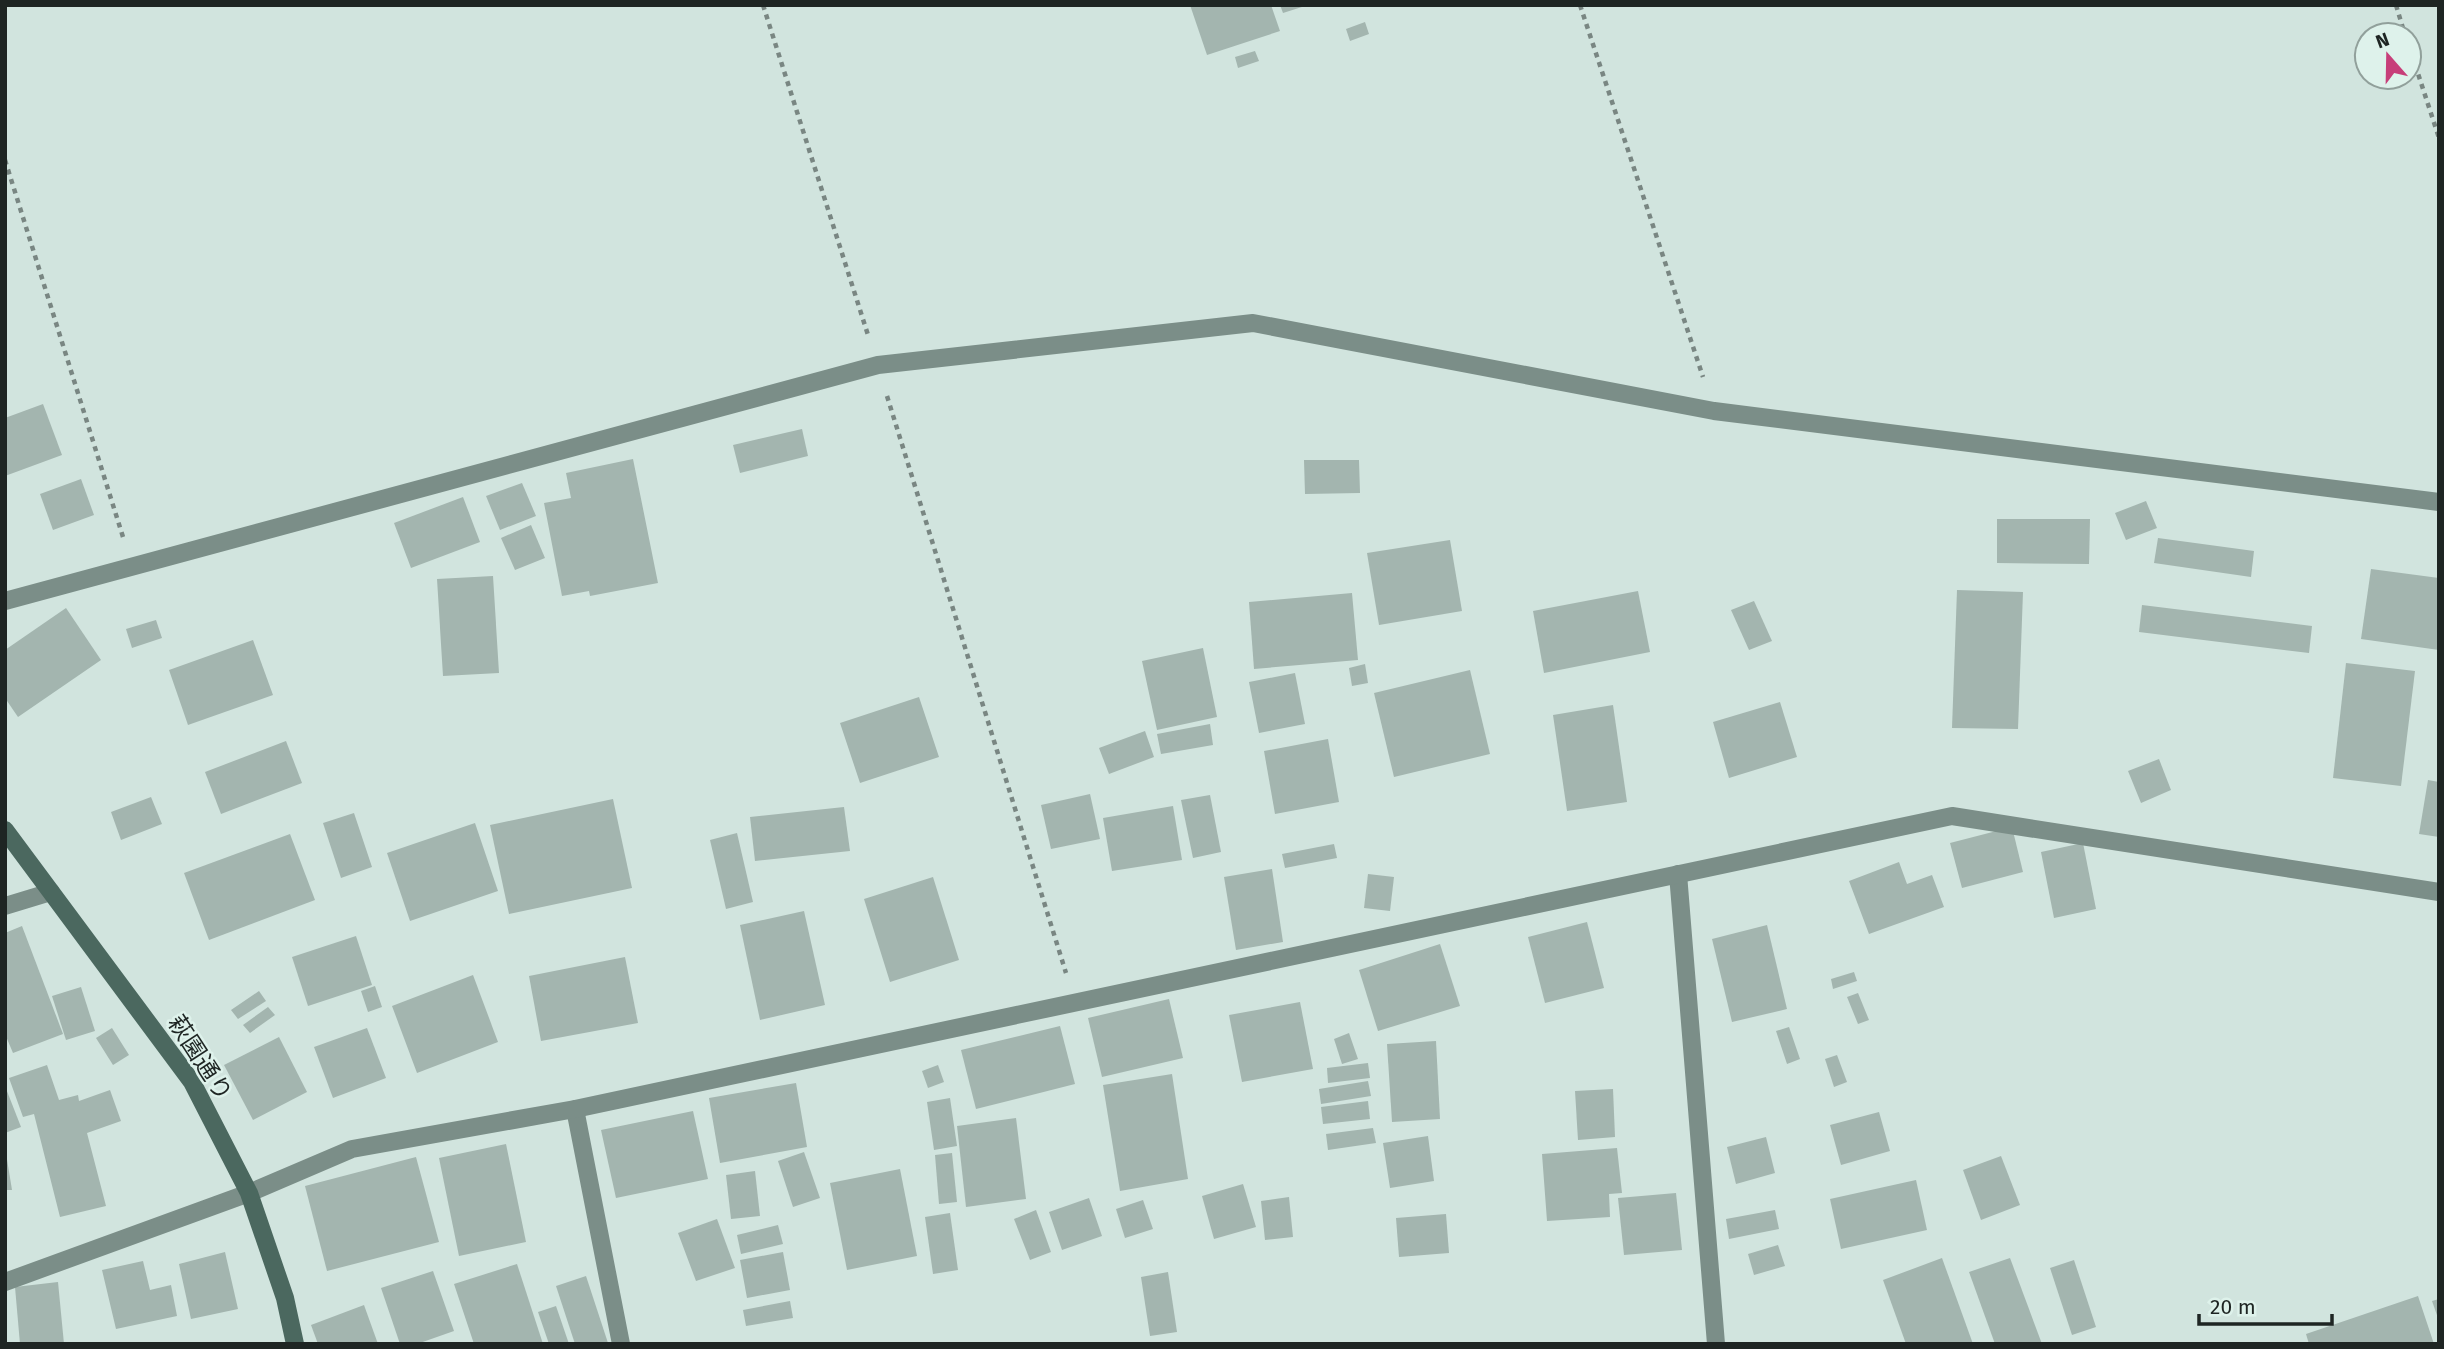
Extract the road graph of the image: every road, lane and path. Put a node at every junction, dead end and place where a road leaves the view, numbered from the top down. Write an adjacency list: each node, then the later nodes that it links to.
1 (763, 5): 6 (path)
2 (1580, 5): 7 (path)
3 (2423, 89): 4 (path)
4 (2439, 138)
5 (5, 160): 9 (path)
6 (877, 365): 7 (street); 9 (street); 16 (path)
7 (1714, 411): 8 (street)
8 (2439, 502)
9 (132, 566): 10 (street)
10 (5, 601)
11 (5, 830): 13 (street, 萩園通り)
12 (1678, 874): 14 (street); 16 (street); 22 (street)
13 (51, 892): 15 (street); 18 (street, 萩園通り)
14 (2439, 892)
15 (5, 906)
16 (1075, 1002): 17 (street)
17 (575, 1109): 18 (street); 21 (street)
18 (249, 1193): 19 (street); 20 (street, 萩園通り)
19 (5, 1282)
20 (295, 1344)
21 (621, 1344)
22 (1716, 1344)

